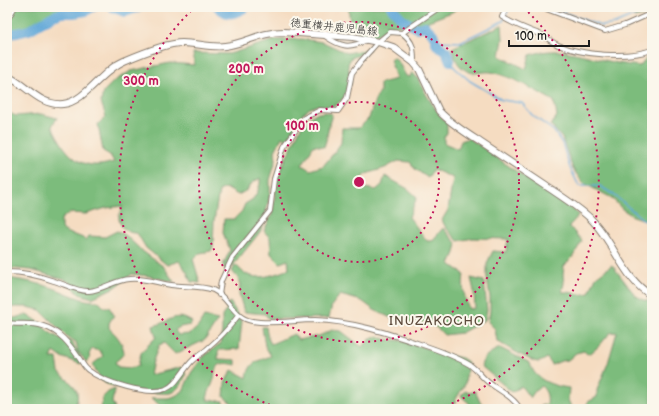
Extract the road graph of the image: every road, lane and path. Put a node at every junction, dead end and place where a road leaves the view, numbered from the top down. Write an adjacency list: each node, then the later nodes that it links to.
1 (15, 7): 6 (street)
2 (440, 7): 7 (street)
3 (507, 7): 9 (street)
4 (541, 7): 5 (street)
5 (652, 13)
6 (7, 20)
7 (402, 33): 8 (street); 10 (street)
8 (378, 42): 10 (main road, 徳重横井鹿児島線); 11 (main road, 徳重横井鹿児島線); 13 (street)
9 (652, 50)
10 (414, 63): 14 (main road, 徳重横井鹿児島線)
11 (7, 76)
12 (7, 272): 13 (street)
13 (220, 295): 15 (street)
14 (652, 296)
15 (238, 316): 16 (street); 17 (street)
16 (7, 323)
17 (520, 409)

